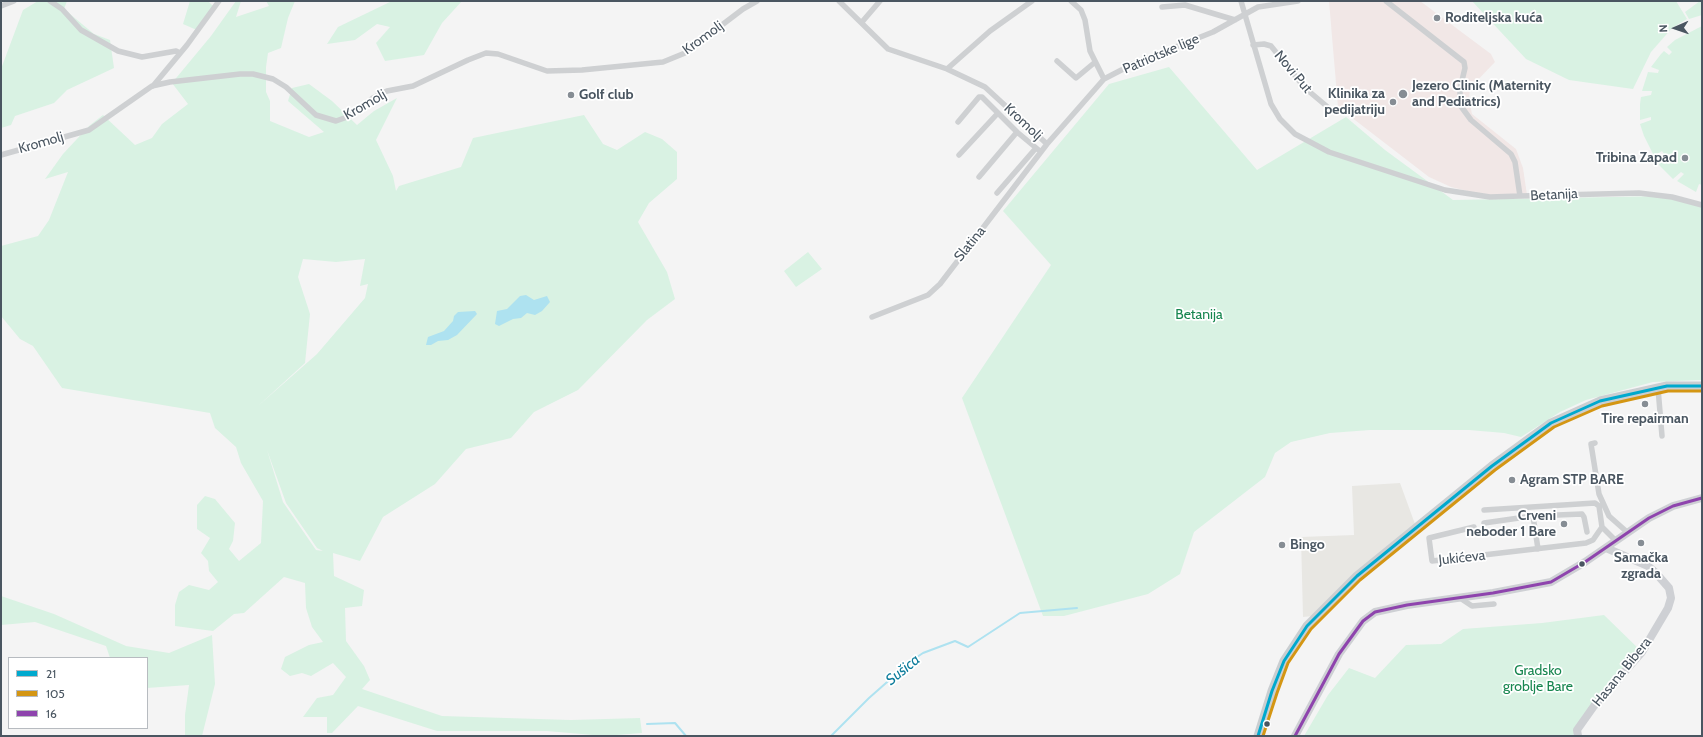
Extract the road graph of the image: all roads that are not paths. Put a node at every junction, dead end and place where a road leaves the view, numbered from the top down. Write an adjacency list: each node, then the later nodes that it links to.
1 (14, 1): 13 (street)
2 (50, 1): 19 (street)
3 (219, 1): 19 (street)
4 (757, 1): 24 (street, Kromolj)
5 (839, 1): 17 (street, Kromolj)
6 (880, 1): 17 (street)
7 (1032, 1): 12 (street)
8 (1071, 1): 21 (street)
9 (1241, 1): 15 (street)
10 (1298, 1): 15 (street, Patriotske lige)
11 (1386, 1): 36 (street, Betanija)
12 (1024, 3): 22 (street)
13 (1, 6)
14 (1162, 7): 16 (street)
15 (1244, 15): 16 (street, Patriotske lige); 18 (street)
16 (1235, 20): 23 (street, Patriotske lige)
17 (862, 22): 22 (street, Kromolj)
18 (1253, 45): 25 (street, Novi Put); 36 (street)
19 (180, 52): 24 (street)
20 (1057, 61): 21 (street)
21 (1094, 63): 23 (street)
22 (947, 69): 29 (street, Kromolj)
23 (1104, 79): 29 (street, Patriotske lige)
24 (152, 86): 32 (street, Kromolj)
25 (1330, 109)
26 (998, 113): 27 (street); 28 (street); 33 (street)
27 (958, 122)
28 (1017, 132): 30 (street); 34 (street)
29 (1047, 144): 31 (street, Slatina)
30 (1036, 148): 31 (street); 35 (street)
31 (1041, 152): 38 (street, Slatina)
32 (1, 155)
33 (959, 155)
34 (979, 177)
35 (997, 193)
36 (1520, 196): 37 (street, Betanija)
37 (1702, 205)
38 (872, 317)
39 (1702, 386): 40 (main road)
40 (1658, 388): 41 (street); 56 (main road)
41 (1662, 436)
42 (1595, 443): 50 (street)
43 (1702, 498): 50 (street)
44 (1484, 510): 48 (street)
45 (1533, 516): 46 (street); 49 (street); 53 (street)
46 (1484, 523)
47 (1474, 527): 53 (street, Jukićeva)
48 (1602, 527): 51 (street); 53 (street, Jukićeva)
49 (1587, 532)
50 (1627, 532): 51 (street)
51 (1616, 541): 52 (street)
52 (1606, 548): 54 (street); 58 (street, Hasana Bibera)
53 (1538, 549)
54 (1460, 598): 55 (street); 57 (street)
55 (1494, 604)
56 (1258, 736)
57 (1295, 736)
58 (1578, 736)

